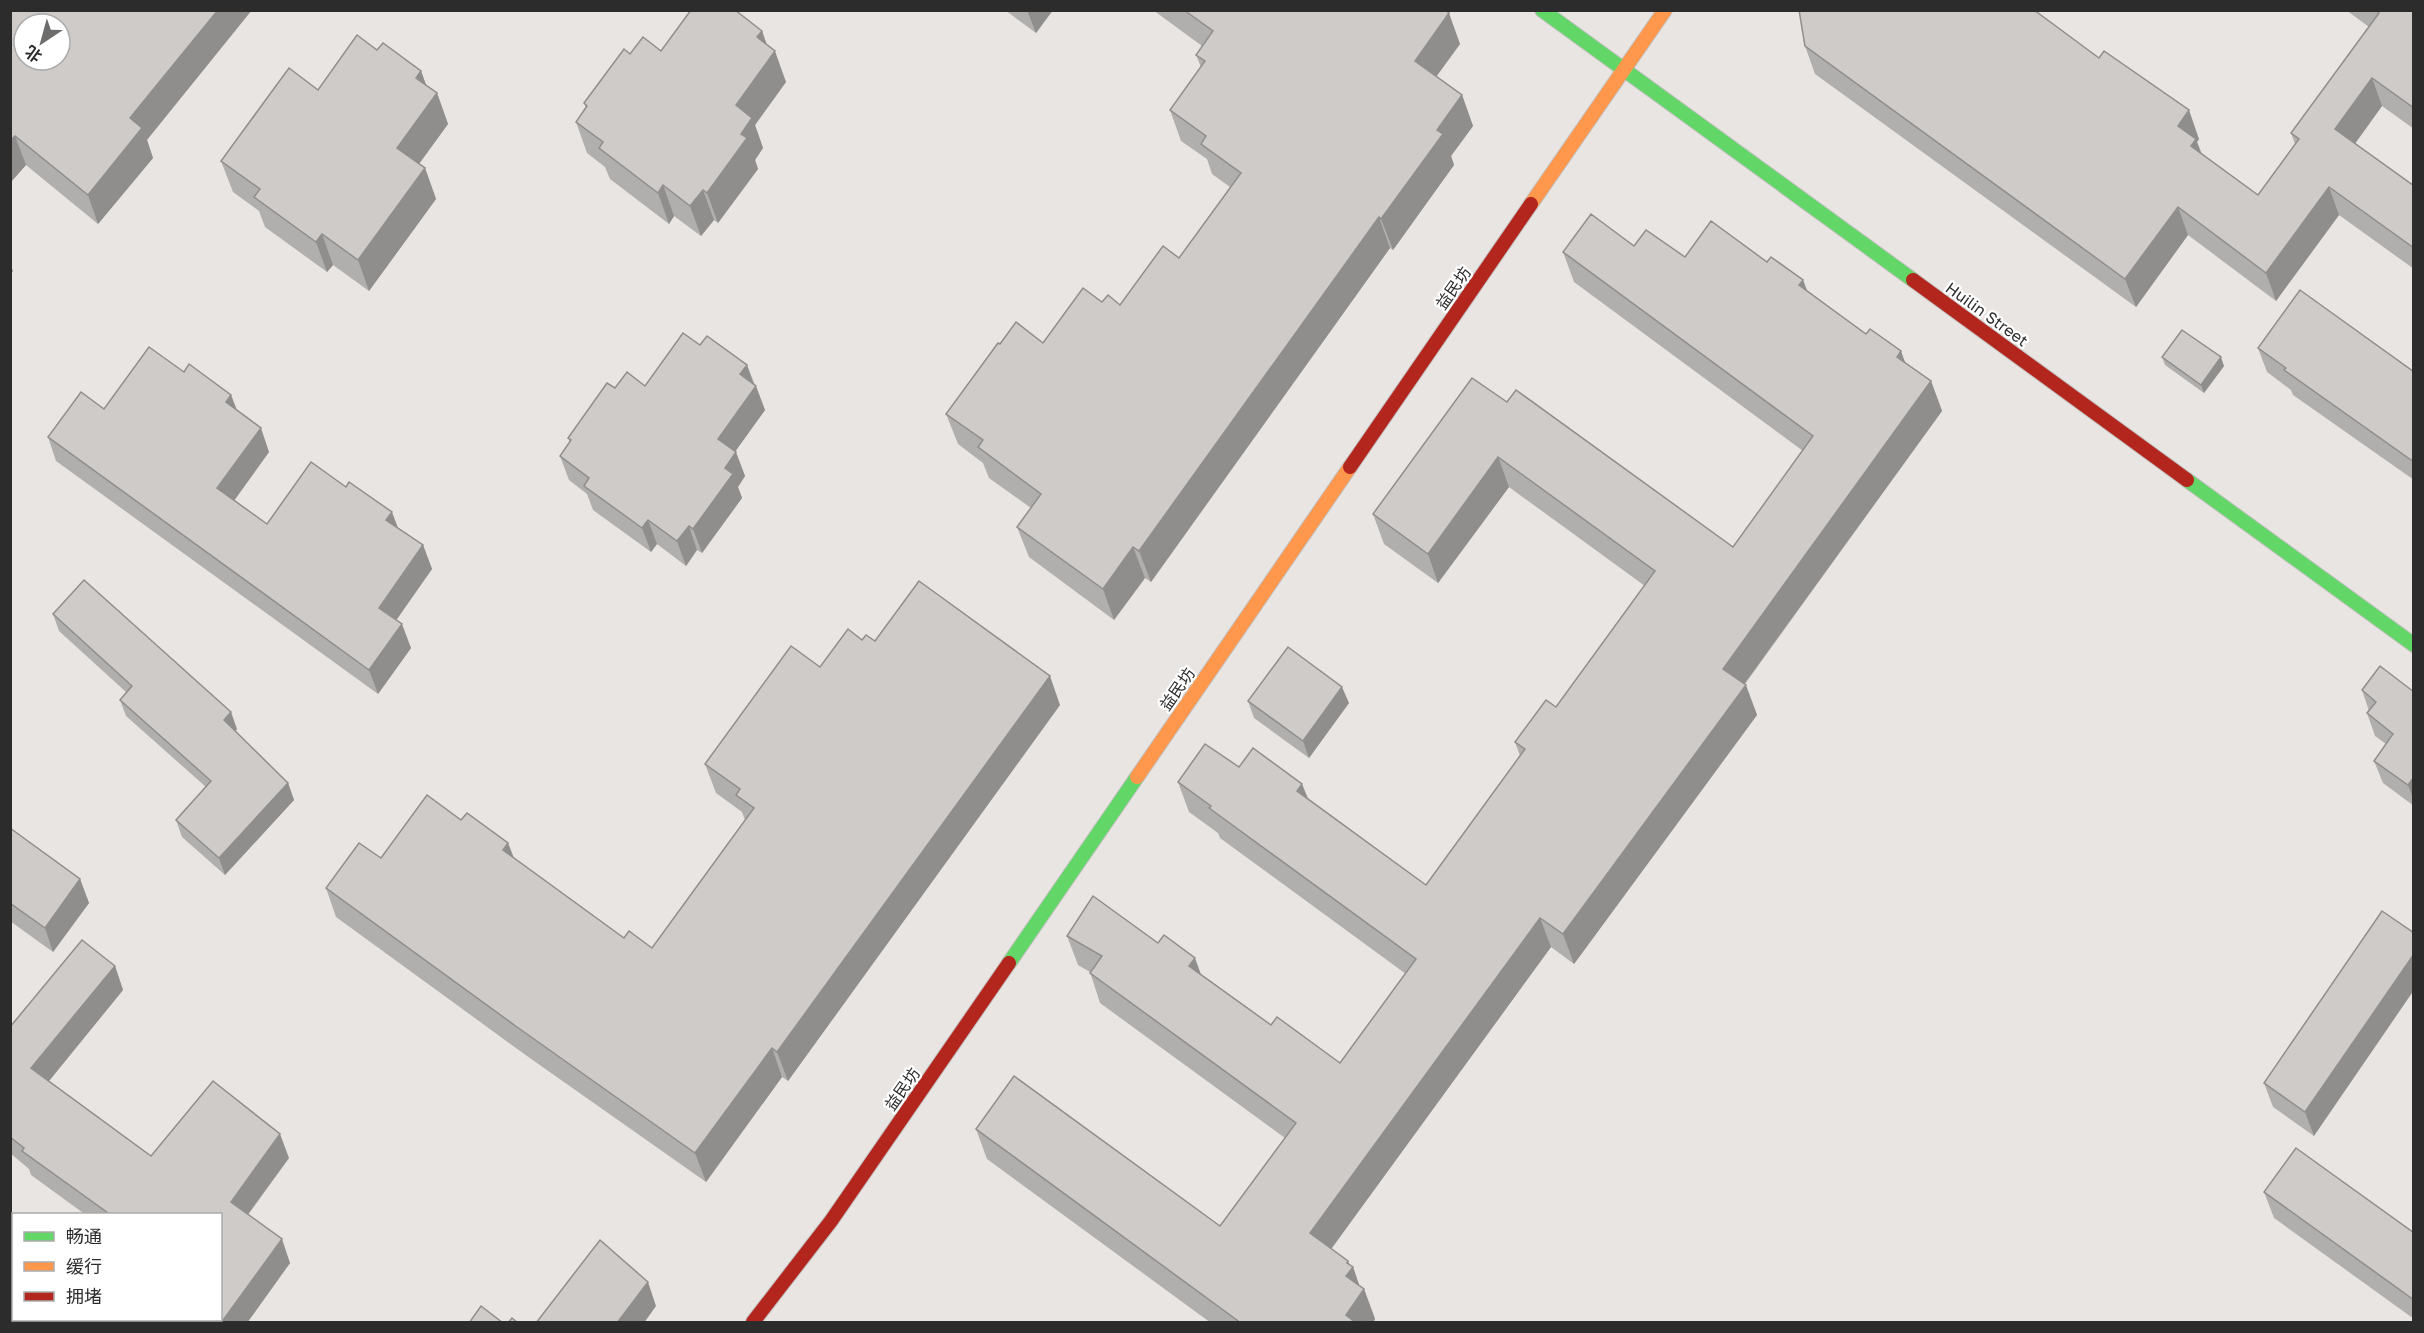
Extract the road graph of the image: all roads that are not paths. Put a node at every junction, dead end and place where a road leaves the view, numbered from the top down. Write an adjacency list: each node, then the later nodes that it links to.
1 (1542, 10): 3 (street, Huilin Street)
2 (1665, 10): 3 (street, 益民坊)
3 (1624, 70): 4 (street, Huilin Street); 5 (street, 益民坊)
4 (2414, 645)
5 (753, 1323)

